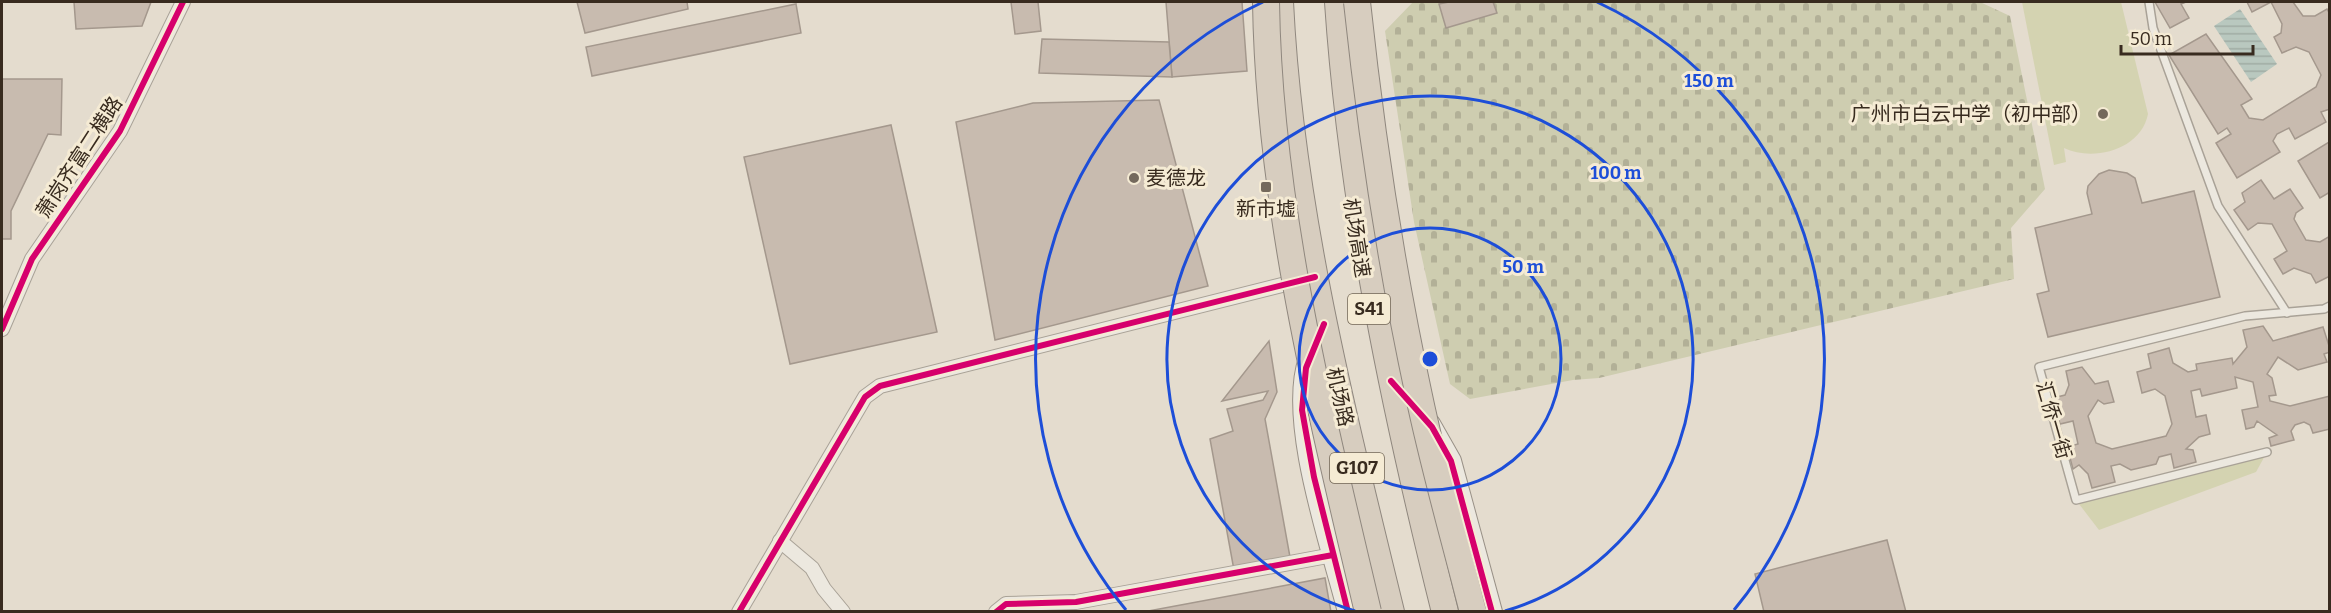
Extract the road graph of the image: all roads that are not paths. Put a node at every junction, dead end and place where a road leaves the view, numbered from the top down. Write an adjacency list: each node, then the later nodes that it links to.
1 (183, 2): 16 (street, 萧岗齐富二横路)
2 (1266, 2): 26 (highway, bridge)
3 (1280, 2): 11 (highway, 机场路)
4 (1293, 2): 28 (highway, 机场高速 / S41)
5 (1328, 2): 29 (highway, 机场高速 / S41)
6 (1338, 2): 10 (highway)
7 (1357, 2): 31 (highway, bridge)
8 (1372, 2): 10 (main road)
9 (2149, 2): 13 (lane)
10 (1342, 56): 17 (highway)
11 (1315, 277): 15 (highway, 机场路); 19 (street)
12 (2327, 308): 13 (lane, 汇侨一街); 14 (lane)
13 (2287, 313): 18 (lane, 汇侨一街)
14 (2330, 316)
15 (1324, 324): 20 (main road); 27 (highway, 机场路 / G107)
16 (2, 329)
17 (1391, 381): 30 (highway, G107); 32 (main road)
18 (2267, 452)
19 (780, 541): 22 (street); 23 (street)
20 (1333, 555): 21 (street); 25 (main road)
21 (1077, 607): 24 (street)
22 (739, 612)
23 (843, 612)
24 (996, 612)
25 (1348, 612)
26 (1368, 612)
27 (1391, 612)
28 (1398, 612)
29 (1436, 612)
30 (1445, 612)
31 (1473, 612)
32 (1492, 612)

